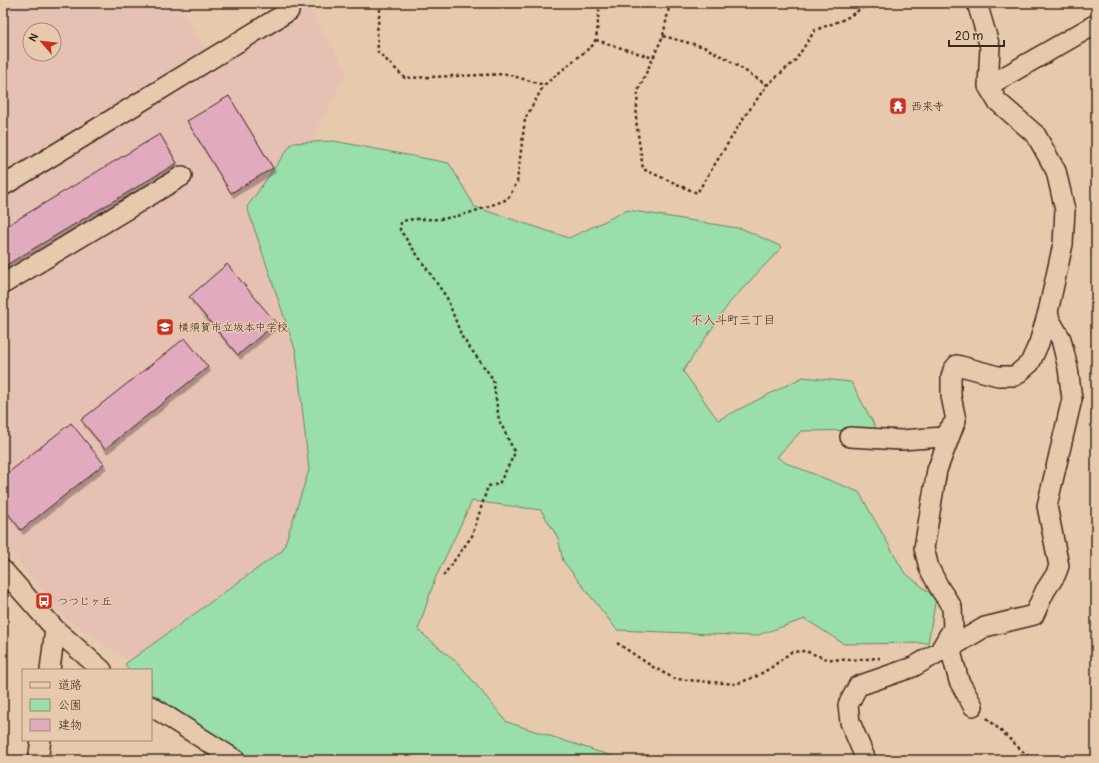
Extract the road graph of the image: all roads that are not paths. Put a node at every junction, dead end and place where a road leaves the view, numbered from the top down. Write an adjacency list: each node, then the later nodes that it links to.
1 (976, 3): 4 (street)
2 (289, 11): 6 (street)
3 (1096, 24): 4 (street)
4 (988, 86): 8 (street)
5 (182, 176): 7 (street)
6 (3, 186)
7 (3, 284)
8 (1048, 312): 9 (street); 13 (street)
9 (956, 420): 10 (street); 13 (street)
10 (850, 437)
11 (3, 570): 12 (street)
12 (55, 629): 14 (street); 15 (street)
13 (944, 650): 16 (street); 21 (street)
14 (50, 669)
15 (101, 669)
16 (973, 706)
17 (152, 707): 20 (street)
18 (41, 741): 19 (street)
19 (38, 760)
20 (236, 760)
21 (866, 760)

